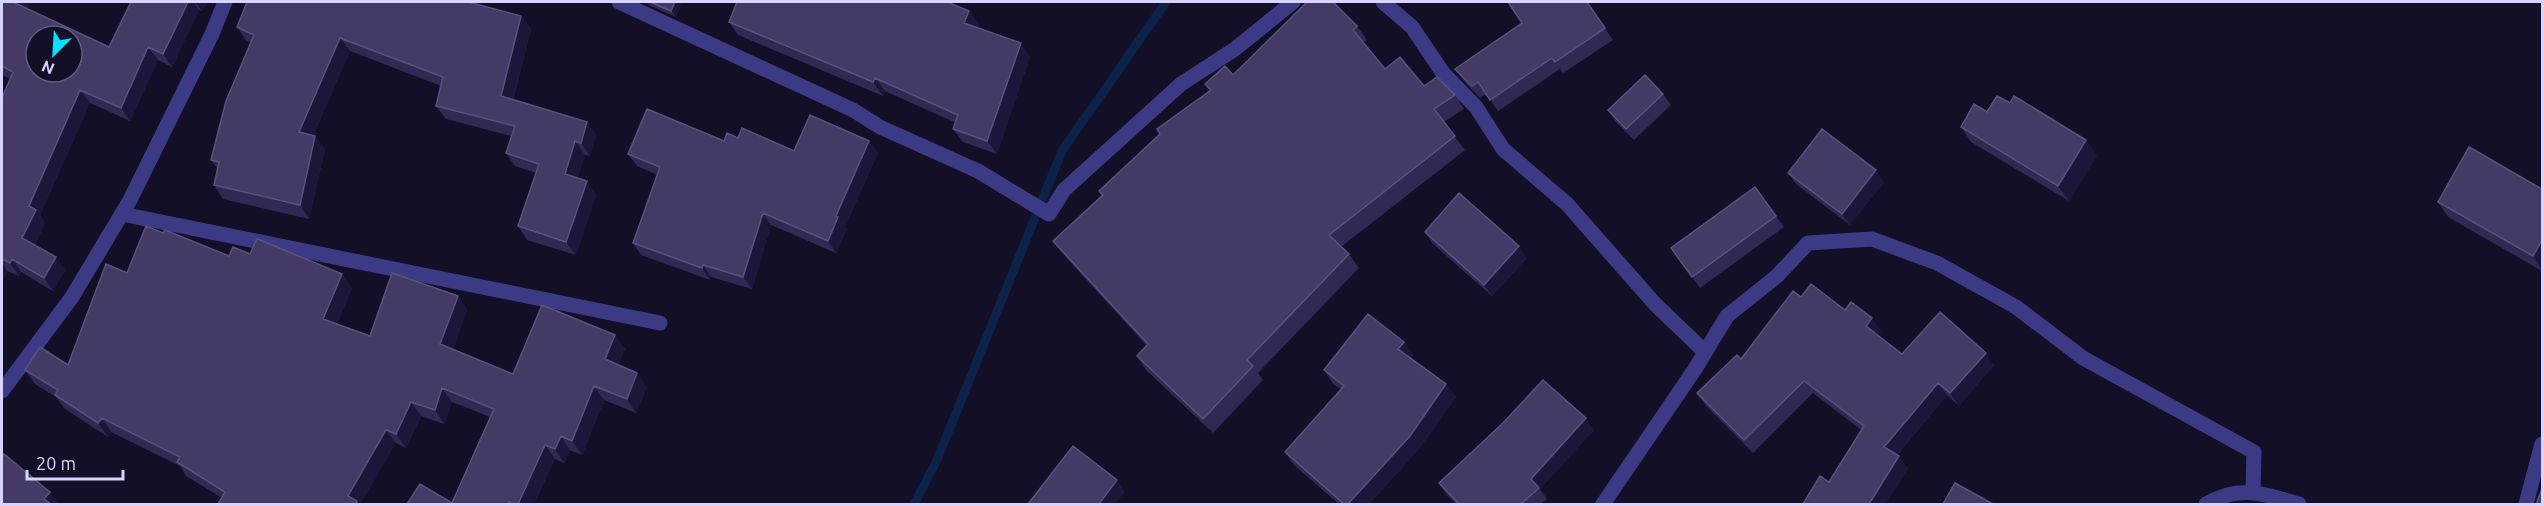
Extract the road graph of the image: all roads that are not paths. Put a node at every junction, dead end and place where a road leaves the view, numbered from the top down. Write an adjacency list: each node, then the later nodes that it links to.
1 (225, 2): 5 (street)
2 (619, 2): 3 (street)
3 (1293, 2)
4 (1383, 2): 7 (street)
5 (122, 214): 6 (street); 8 (street)
6 (660, 323)
7 (1705, 352): 10 (street); 11 (street)
8 (2, 391)
9 (2542, 444): 14 (street)
10 (2253, 491): 12 (street); 13 (street)
11 (1603, 504)
12 (2206, 504)
13 (2299, 504)
14 (2526, 504)

